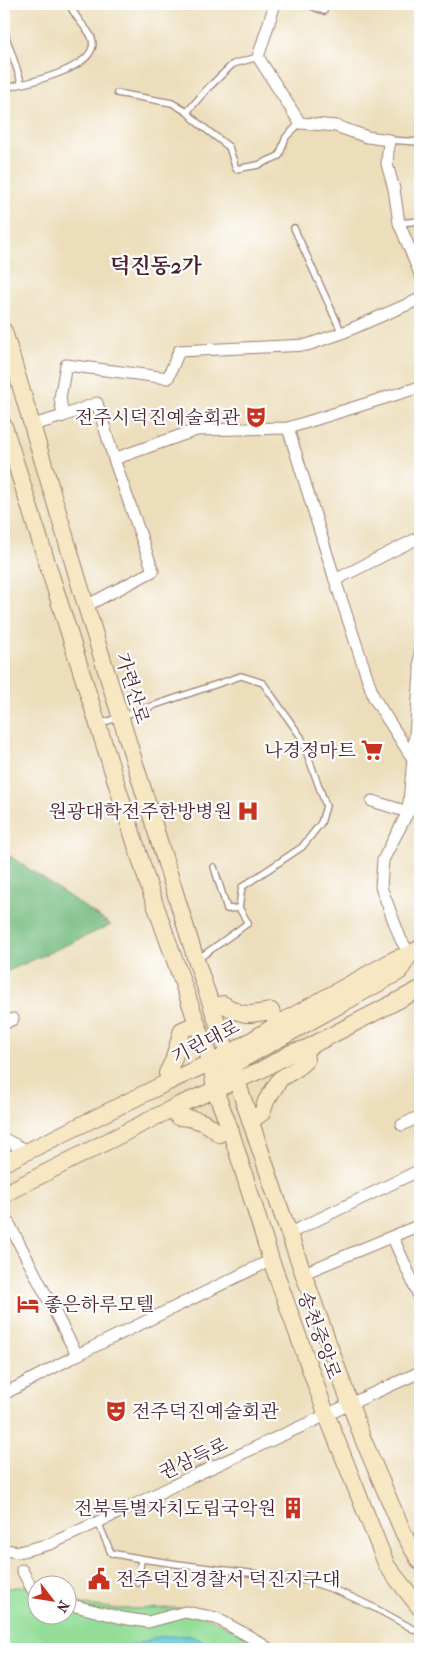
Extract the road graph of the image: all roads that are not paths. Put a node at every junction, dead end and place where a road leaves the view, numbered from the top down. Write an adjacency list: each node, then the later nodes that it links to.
1 (69, 4): 7 (lane)
2 (275, 4): 6 (street)
3 (306, 4): 4 (lane)
4 (324, 11)
5 (4, 31): 7 (lane)
6 (258, 57): 10 (lane); 11 (street)
7 (22, 84): 8 (lane)
8 (4, 88)
9 (117, 93): 10 (lane)
10 (187, 112): 11 (lane)
11 (300, 123): 12 (street)
12 (389, 140): 13 (lane); 15 (street)
13 (420, 142)
14 (420, 222): 15 (lane)
15 (399, 223): 17 (street)
16 (294, 228): 20 (lane)
17 (420, 274)
18 (420, 299): 20 (street)
19 (4, 331): 23 (street, 가련산로)
20 (342, 333): 22 (street)
21 (420, 387): 25 (street)
22 (62, 416): 23 (street); 26 (street)
23 (33, 425): 29 (street, 가련산로)
24 (4, 426): 33 (street)
25 (288, 428): 26 (street); 28 (street)
26 (114, 459): 29 (street)
27 (420, 538): 28 (street)
28 (336, 580): 34 (street)
29 (86, 606): 32 (street, 가련산로)
30 (420, 650): 31 (street)
31 (420, 674): 34 (street)
32 (120, 716): 33 (lane); 39 (lane); 41 (street, 가련산로)
33 (97, 725): 44 (street)
34 (413, 759): 37 (street)
35 (372, 801): 37 (street)
36 (420, 805): 37 (street)
37 (408, 812): 40 (street)
38 (214, 867): 39 (lane)
39 (240, 908): 41 (lane)
40 (415, 951): 45 (street, 기린대로); 48 (street)
41 (196, 960): 43 (street, 가련산로)
42 (420, 989): 46 (street, 기린대로)
43 (212, 1006): 45 (street); 48 (street, 가련산로)
44 (196, 1024): 47 (street); 49 (street)
45 (278, 1024): 48 (street, 기린대로)
46 (305, 1049): 48 (street, 기린대로); 52 (street)
47 (211, 1063): 48 (street, 송천중앙로); 48 (street, 기린대로); 49 (street, 기린대로)
48 (227, 1075): 50 (street, 기린대로); 52 (street, 송천중앙로); 54 (street, 송천중앙로); 61 (street)
49 (170, 1081): 56 (street, 기린대로)
50 (173, 1108): 54 (street); 59 (street, 기린대로)
51 (420, 1116): 53 (street)
52 (250, 1121): 61 (street, 송천중앙로)
53 (402, 1125)
54 (230, 1129): 65 (street, 송천중앙로)
55 (4, 1139): 56 (street)
56 (28, 1151): 57 (street, 기린대로)
57 (4, 1163)
58 (420, 1170): 63 (street)
59 (4, 1194)
60 (4, 1214): 68 (street)
61 (282, 1214): 63 (street, 송천중앙로)
62 (420, 1225): 64 (street)
63 (288, 1234): 66 (street, 송천중앙로)
64 (393, 1238): 66 (street); 67 (street)
65 (271, 1260): 68 (street); 72 (street, 송천중앙로)
66 (304, 1273): 71 (street, 송천중앙로)
67 (420, 1298)
68 (77, 1355): 70 (street)
69 (420, 1372): 71 (street, 권삼득로)
70 (4, 1394)
71 (351, 1404): 72 (street, 권삼득로); 76 (street, 송천중앙로)
72 (327, 1416): 73 (street, 권삼득로); 81 (street, 송천중앙로)
73 (98, 1522): 74 (street, 권삼득로); 75 (lane)
74 (4, 1550)
75 (141, 1560): 79 (lane); 82 (lane)
76 (420, 1562)
77 (22, 1570): 78 (street)
78 (28, 1581)
79 (138, 1582)
80 (78, 1607): 83 (street)
81 (420, 1608)
82 (420, 1634)
83 (269, 1649)

